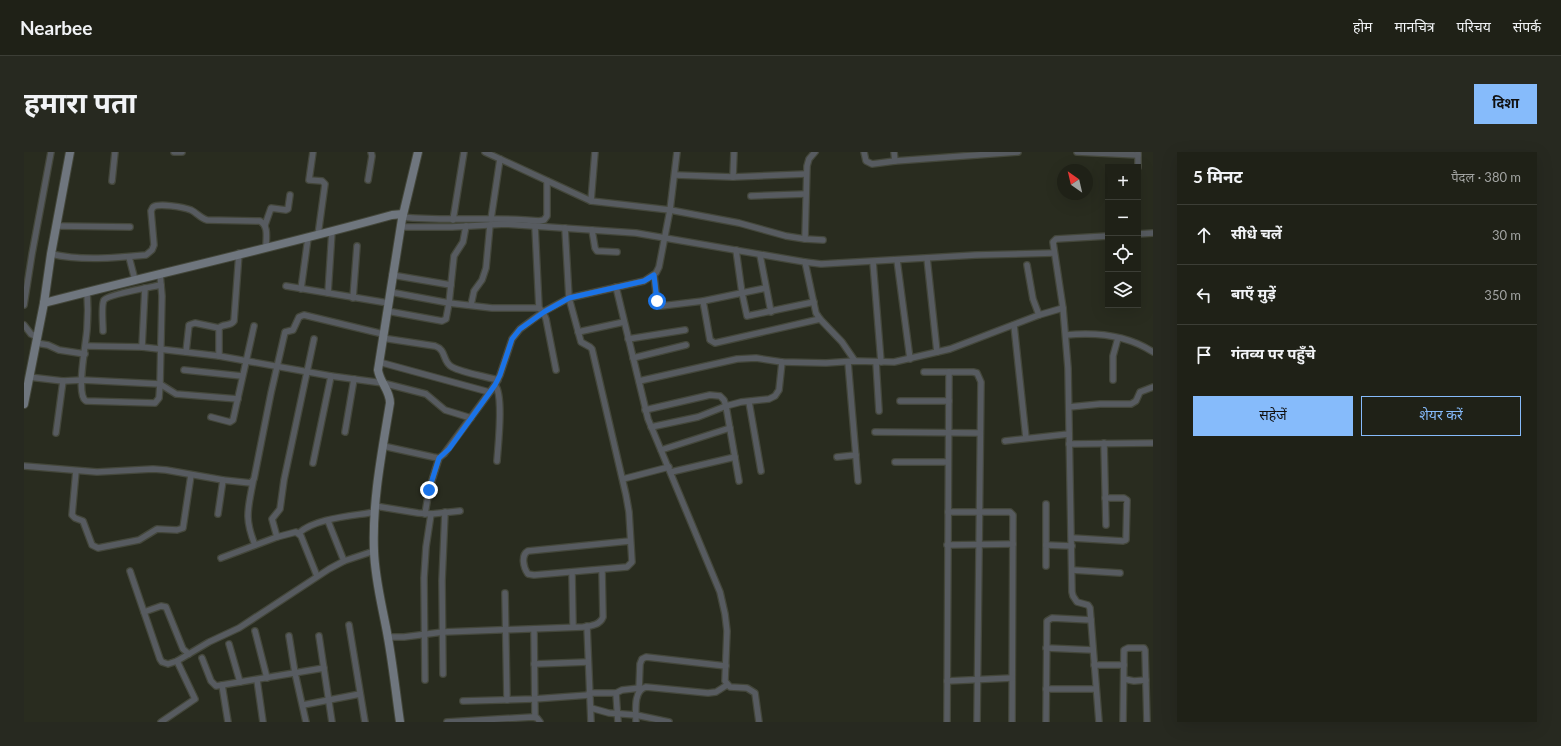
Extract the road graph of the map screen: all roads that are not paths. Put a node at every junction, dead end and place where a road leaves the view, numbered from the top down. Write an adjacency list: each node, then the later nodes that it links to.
1 (51, 152): 92 (street)
2 (70, 152): 42 (street)
3 (115, 152): 31 (street)
4 (174, 152): 5 (street)
5 (182, 152)
6 (313, 152): 51 (street)
7 (418, 152): 38 (street)
8 (464, 152): 39 (street)
9 (485, 152): 24 (street)
10 (595, 152): 36 (street)
11 (677, 152): 27 (street)
12 (734, 152): 29 (street)
13 (815, 152): 28 (street)
14 (864, 152): 26 (street)
15 (894, 152): 26 (street)
16 (922, 152): 25 (street)
17 (1014, 152): 18 (street); 21 (street)
18 (1018, 152)
19 (1077, 152): 23 (street)
20 (372, 153): 30 (street)
21 (983, 153): 22 (street)
22 (951, 154): 25 (street)
23 (1138, 154)
24 (500, 159): 32 (street); 40 (street)
25 (922, 159): 26 (street)
26 (895, 161)
27 (675, 174): 29 (street); 37 (street)
28 (806, 174): 29 (street); 33 (street)
29 (733, 177)
30 (368, 180)
31 (112, 181)
32 (547, 181): 36 (street); 40 (street)
33 (806, 194): 35 (street); 55 (street)
34 (290, 196): 41 (street)
35 (751, 196)
36 (591, 201): 37 (street)
37 (670, 210): 52 (street); 55 (street)
38 (402, 220): 39 (street); 43 (street); 48 (street); 72 (street)
39 (453, 220): 40 (street)
40 (490, 222): 43 (street); 44 (street); 93 (street)
41 (265, 225): 58 (street); 65 (street)
42 (56, 226): 45 (street); 62 (street)
43 (466, 226): 76 (street)
44 (536, 226): 46 (street); 96 (street)
45 (130, 227)
46 (565, 228): 47 (street); 87 (street)
47 (592, 230): 52 (street); 61 (street)
48 (332, 231): 51 (street); 85 (street)
49 (1153, 233): 50 (street)
50 (1141, 234)
51 (318, 236): 54 (street)
52 (666, 236): 60 (street); 73 (street)
53 (1105, 236): 59 (street)
54 (308, 238): 58 (street); 81 (street)
55 (804, 239): 56 (street)
56 (823, 240)
57 (357, 246): 86 (street)
58 (266, 247): 63 (street)
59 (1053, 247): 66 (street); 95 (street)
60 (736, 250): 64 (street); 84 (street)
61 (617, 252)
62 (51, 254): 65 (street); 90 (street)
63 (239, 254): 71 (street); 104 (street)
64 (760, 254): 68 (street); 80 (street)
65 (129, 257): 74 (street)
66 (926, 258): 67 (street); 119 (street)
67 (897, 260): 69 (street); 124 (street)
68 (805, 262): 69 (street); 89 (street)
69 (873, 262): 130 (street)
70 (1027, 265): 98 (street)
71 (160, 274): 74 (street); 75 (street)
72 (392, 275): 76 (street); 83 (street)
73 (654, 275): 78 (street); 88 (street)
74 (135, 280): 82 (street)
75 (161, 285): 79 (street); 117 (street)
76 (451, 285): 91 (street)
77 (286, 286): 81 (street)
78 (616, 287): 87 (street); 100 (street)
79 (145, 288): 106 (street); 116 (street)
80 (766, 288): 84 (street); 97 (street)
81 (301, 289): 85 (street)
82 (87, 292): 90 (street); 115 (street)
83 (390, 292): 91 (street); 94 (street)
84 (742, 293): 88 (street); 97 (street)
85 (328, 294): 86 (street)
86 (353, 298): 94 (street)
87 (569, 298): 96 (street); 107 (street)
88 (703, 301): 99 (street)
89 (814, 302): 97 (street); 99 (street)
90 (44, 303): 113 (street)
91 (449, 303): 93 (street); 94 (street)
92 (24, 305)
93 (471, 305): 96 (street)
94 (387, 307): 109 (street)
95 (1063, 308): 98 (street); 108 (street)
96 (541, 310): 133 (street); 146 (street)
97 (771, 312)
98 (1039, 315): 102 (street)
99 (820, 319): 126 (street)
100 (624, 322): 107 (street); 112 (street)
101 (24, 325): 113 (street)
102 (1014, 325): 119 (street); 169 (street)
103 (254, 326): 125 (street)
104 (219, 328): 118 (street); 122 (street)
105 (685, 330): 112 (street)
106 (103, 331)
107 (578, 332): 189 (street)
108 (1066, 335): 110 (street); 156 (street)
109 (383, 336): 127 (street); 131 (street); 146 (street)
110 (1118, 338): 120 (street); 142 (street)
111 (314, 339): 134 (street)
112 (628, 339): 123 (street)
113 (41, 342): 121 (street); 139 (street)
114 (686, 345): 123 (street)
115 (86, 346): 116 (street); 121 (street)
116 (142, 348): 117 (street)
117 (161, 350): 118 (street); 147 (street)
118 (186, 352): 122 (street)
119 (937, 352): 124 (street)
120 (1153, 352)
121 (85, 354): 141 (street)
122 (219, 356): 125 (street)
123 (633, 358): 144 (street)
124 (910, 359): 130 (street)
125 (246, 361): 131 (street); 137 (street)
126 (855, 361): 129 (street); 130 (street)
127 (378, 362): 145 (street); 149 (street)
128 (782, 362): 129 (street); 144 (street); 153 (street)
129 (848, 362): 176 (street)
130 (879, 362): 158 (street)
131 (277, 367): 134 (street); 193 (street)
132 (184, 370): 137 (street)
133 (556, 370)
134 (308, 372): 138 (street); 206 (street)
135 (924, 372): 136 (street)
136 (949, 372): 152 (street); 167 (street)
137 (242, 376): 150 (street)
138 (331, 376): 140 (street); 183 (street)
139 (29, 377): 143 (street); 154 (street)
140 (354, 379): 145 (street); 163 (street)
141 (82, 380): 143 (street); 147 (street); 147 (street)
142 (1113, 380)
143 (62, 381): 166 (street)
144 (639, 381): 157 (street)
145 (383, 383): 160 (street); 174 (street)
146 (496, 383): 149 (street); 180 (street)
147 (160, 384): 150 (street)
148 (1153, 387): 156 (street)
149 (489, 392): 160 (street)
150 (238, 399): 159 (street)
151 (900, 401): 152 (street)
152 (949, 401): 165 (street)
153 (749, 402): 155 (street); 186 (street)
154 (24, 404)
155 (726, 406): 157 (street); 161 (street); 162 (street)
156 (1069, 407): 168 (street)
157 (645, 410): 161 (street)
158 (878, 411)
159 (211, 417)
160 (471, 418): 179 (street)
161 (651, 427): 175 (street)
162 (730, 428): 175 (street); 177 (street)
163 (345, 432)
164 (875, 432): 165 (street)
165 (948, 432): 167 (street); 182 (street)
166 (56, 433)
167 (980, 433): 200 (street)
168 (1069, 434): 169 (street); 173 (street)
169 (1026, 438): 170 (street)
170 (1005, 441)
171 (1104, 443): 172 (street); 173 (street); 194 (street)
172 (1153, 443)
173 (1069, 444): 207 (street)
174 (383, 446): 179 (street); 196 (street)
175 (661, 450): 185 (street)
176 (856, 455): 178 (street); 192 (street)
177 (735, 457): 185 (street); 191 (street)
178 (837, 457)
179 (439, 458): 202 (street)
180 (497, 461)
181 (895, 462): 182 (street)
182 (948, 462): 199 (street)
183 (313, 463)
184 (25, 466): 187 (street)
185 (670, 470): 189 (street); 249 (street)
186 (761, 471)
187 (76, 472): 188 (street); 188 (street)
188 (191, 475): 190 (street)
189 (623, 479): 208 (street)
190 (223, 480): 193 (street); 201 (street)
191 (739, 481)
192 (858, 481)
193 (253, 482): 209 (street)
194 (1105, 498): 204 (street); 207 (street)
195 (1046, 504): 213 (street)
196 (375, 509): 202 (street); 203 (street); 215 (street)
197 (460, 511): 198 (street)
198 (445, 512): 202 (street); 234 (street)
199 (948, 512): 200 (street); 212 (street)
200 (979, 512): 210 (street); 211 (street)
201 (218, 514)
202 (428, 514): 235 (street)
203 (328, 521): 205 (street); 217 (street)
204 (1106, 524)
205 (299, 533): 206 (street); 224 (street)
206 (277, 537): 209 (street)
207 (1072, 538): 214 (street)
208 (630, 541): 219 (street); 222 (street)
209 (255, 544): 216 (street)
210 (978, 544): 211 (street); 212 (street); 258 (street)
211 (1013, 544): 254 (street)
212 (948, 545): 260 (street)
213 (1046, 545): 214 (street); 218 (street)
214 (1072, 546): 220 (street)
215 (374, 551): 217 (street); 238 (street)
216 (221, 558)
217 (344, 561): 224 (street)
218 (1046, 566)
219 (602, 570): 222 (street); 230 (street)
220 (1072, 570): 223 (street); 227 (street)
221 (130, 571): 226 (street)
222 (572, 573): 229 (street)
223 (1120, 573)
224 (317, 576): 242 (street)
225 (505, 594): 232 (street)
226 (144, 612): 242 (street); 244 (street)
227 (1091, 620): 240 (street); 241 (street)
228 (349, 625): 268 (street)
229 (573, 626): 230 (street); 231 (street)
230 (587, 626): 245 (street)
231 (534, 629): 232 (street); 246 (street)
232 (506, 630): 234 (street); 272 (street)
233 (254, 631): 253 (street)
234 (443, 632): 235 (street); 252 (street)
235 (424, 634): 238 (street); 257 (street)
236 (290, 636): 251 (street)
237 (320, 636): 250 (street)
238 (388, 637): 288 (street)
239 (229, 644): 261 (street)
240 (1046, 648): 241 (street); 264 (street)
241 (1093, 650): 247 (street)
242 (189, 654): 244 (street)
243 (202, 658): 262 (street)
244 (177, 661): 282 (street)
245 (588, 662): 246 (street); 269 (street)
246 (534, 664): 271 (street)
247 (1094, 665): 248 (street); 265 (street)
248 (1124, 665): 255 (street); 259 (street)
249 (726, 666): 263 (street); 266 (street)
250 (324, 668): 251 (street); 270 (street)
251 (295, 673): 253 (street); 274 (street)
252 (443, 674)
253 (267, 678): 256 (street)
254 (1012, 678): 258 (street); 298 (street)
255 (1124, 679): 259 (street); 301 (street)
256 (256, 680): 261 (street); 284 (street)
257 (425, 680)
258 (978, 680): 260 (street); 297 (street)
259 (1146, 680): 302 (street)
260 (947, 681): 296 (street)
261 (240, 682): 262 (street)
262 (222, 685): 283 (street)
263 (727, 685): 266 (street); 295 (street)
264 (1046, 688): 265 (street); 299 (street)
265 (1096, 688): 300 (street)
266 (640, 689): 267 (street); 277 (street)
267 (616, 693): 269 (street); 276 (street)
268 (360, 694): 270 (street); 287 (street)
269 (589, 694): 271 (street); 275 (street)
270 (328, 699): 274 (street); 286 (street)
271 (534, 699): 272 (street); 278 (street)
272 (507, 700): 273 (street)
273 (463, 701)
274 (303, 705): 285 (street)
275 (591, 708): 276 (street); 291 (street)
276 (618, 714): 277 (street); 292 (street)
277 (636, 715): 293 (street); 294 (street)
278 (535, 717): 280 (street); 290 (street)
279 (483, 720): 280 (street); 281 (street)
280 (515, 720)
281 (457, 721): 289 (street)
282 (161, 722)
283 (228, 722)
284 (263, 722)
285 (306, 722)
286 (332, 722)
287 (365, 722)
288 (400, 722)
289 (447, 722)
290 (540, 722)
291 (592, 722)
292 (618, 722)
293 (636, 722)
294 (668, 722)
295 (759, 722)
296 (947, 722)
297 (977, 722)
298 (1012, 722)
299 (1046, 722)
300 (1099, 722)
301 (1123, 722)
302 (1147, 722)

